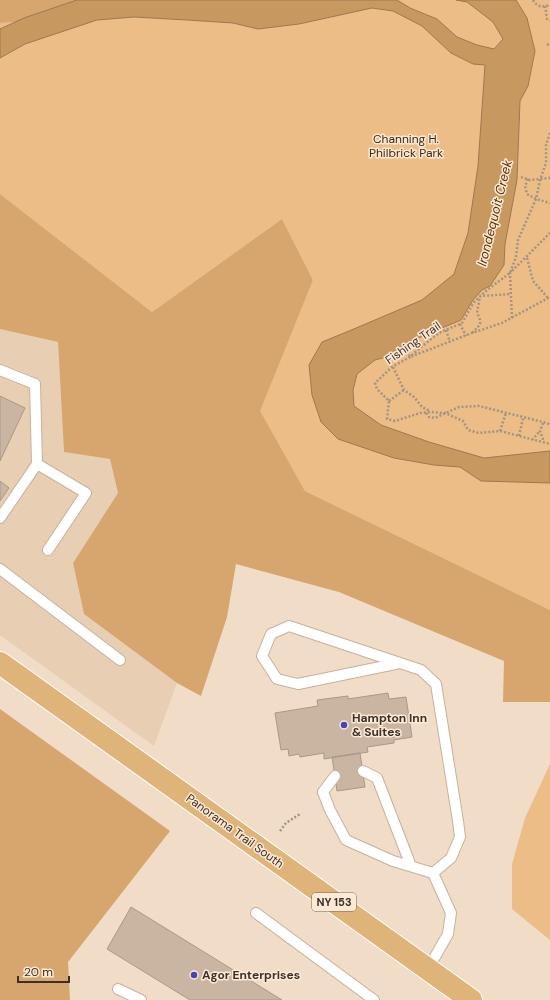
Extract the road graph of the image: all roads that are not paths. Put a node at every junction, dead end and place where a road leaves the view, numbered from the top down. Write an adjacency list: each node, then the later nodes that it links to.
1 (0, 370): 2 (lane)
2 (37, 464): 3 (lane); 4 (lane)
3 (0, 518)
4 (48, 550)
5 (0, 570): 6 (lane)
6 (120, 660)
7 (0, 663): 14 (main road, Panorama Trail South / NY 153)
8 (400, 663): 8 (lane); 12 (lane)
9 (363, 771): 11 (lane)
10 (335, 776): 11 (lane)
11 (411, 866): 12 (lane)
12 (433, 873): 14 (lane)
13 (256, 913): 17 (lane)
14 (428, 969): 18 (main road, Panorama Trail South / NY 153)
15 (118, 989): 16 (lane)
16 (141, 1000)
17 (374, 1000)
18 (471, 1000)

